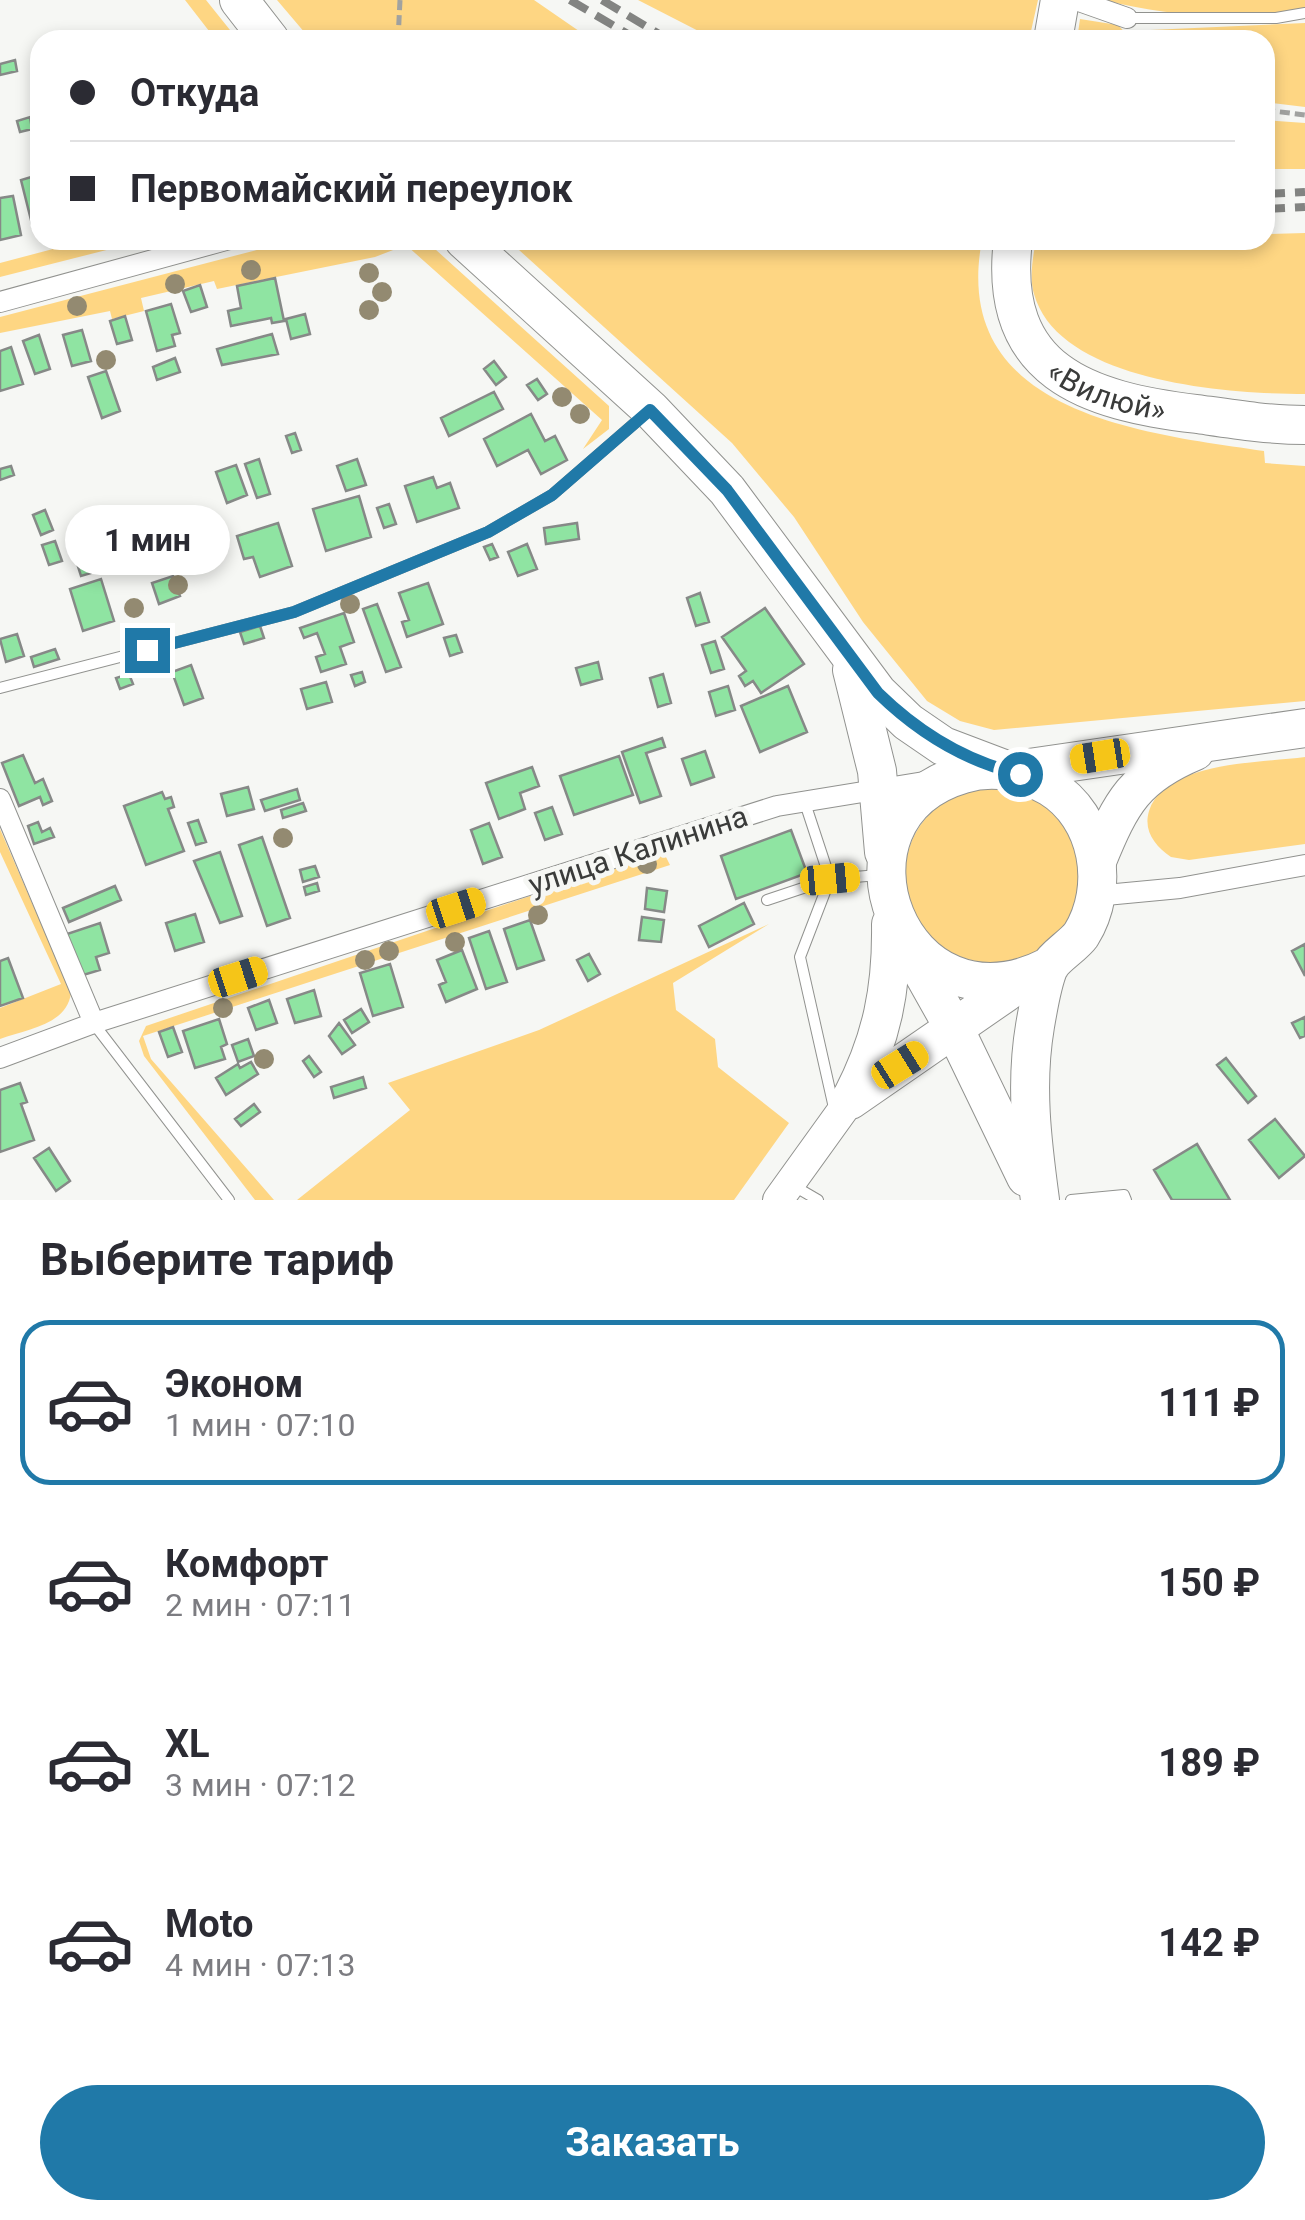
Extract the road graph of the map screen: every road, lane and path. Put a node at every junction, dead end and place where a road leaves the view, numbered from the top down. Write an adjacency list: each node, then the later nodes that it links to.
1 (238, 0): 7 (highway)
2 (400, 0): 8 (path)
3 (1060, 0): 9 (highway)
4 (1076, 0): 6 (street)
5 (1305, 14): 6 (lane)
6 (1127, 18)
7 (262, 30)
8 (398, 30)
9 (1056, 30)
10 (1275, 111): 11 (path)
11 (1305, 114)
12 (190, 250): 15 (street)
13 (475, 250): 16 (highway)
14 (1014, 250): 17 (highway, «Вилюй»)
15 (0, 302)
16 (650, 410): 18 (highway); 19 (lane)
17 (1305, 426)
18 (846, 648): 22 (highway); 24 (highway)
19 (0, 688)
20 (1305, 728): 21 (highway)
21 (1234, 735): 22 (highway); 29 (highway)
22 (1009, 771): 23 (highway); 29 (highway)
23 (952, 777): 24 (street, улица Калинина); 28 (highway)
24 (880, 789): 25 (street, улица Калинина); 28 (highway)
25 (804, 799): 30 (lane); 34 (street, улица Калинина)
26 (0, 800): 34 (street)
27 (1305, 865): 29 (street)
28 (885, 875): 30 (lane); 32 (highway)
29 (1096, 878): 33 (highway)
30 (830, 879): 31 (lane); 37 (lane)
31 (767, 900)
32 (891, 912): 33 (highway); 35 (highway); 37 (highway)
33 (1040, 970): 35 (highway); 41 (highway)
34 (94, 1024): 36 (street, улица Калинина); 39 (lane)
35 (955, 1030): 37 (highway); 41 (highway)
36 (0, 1058)
37 (843, 1109): 38 (main road)
38 (784, 1192): 40 (lane)
39 (229, 1200)
40 (818, 1200)
41 (1040, 1200)
42 (1071, 1200): 43 (lane)
43 (1126, 1200)

